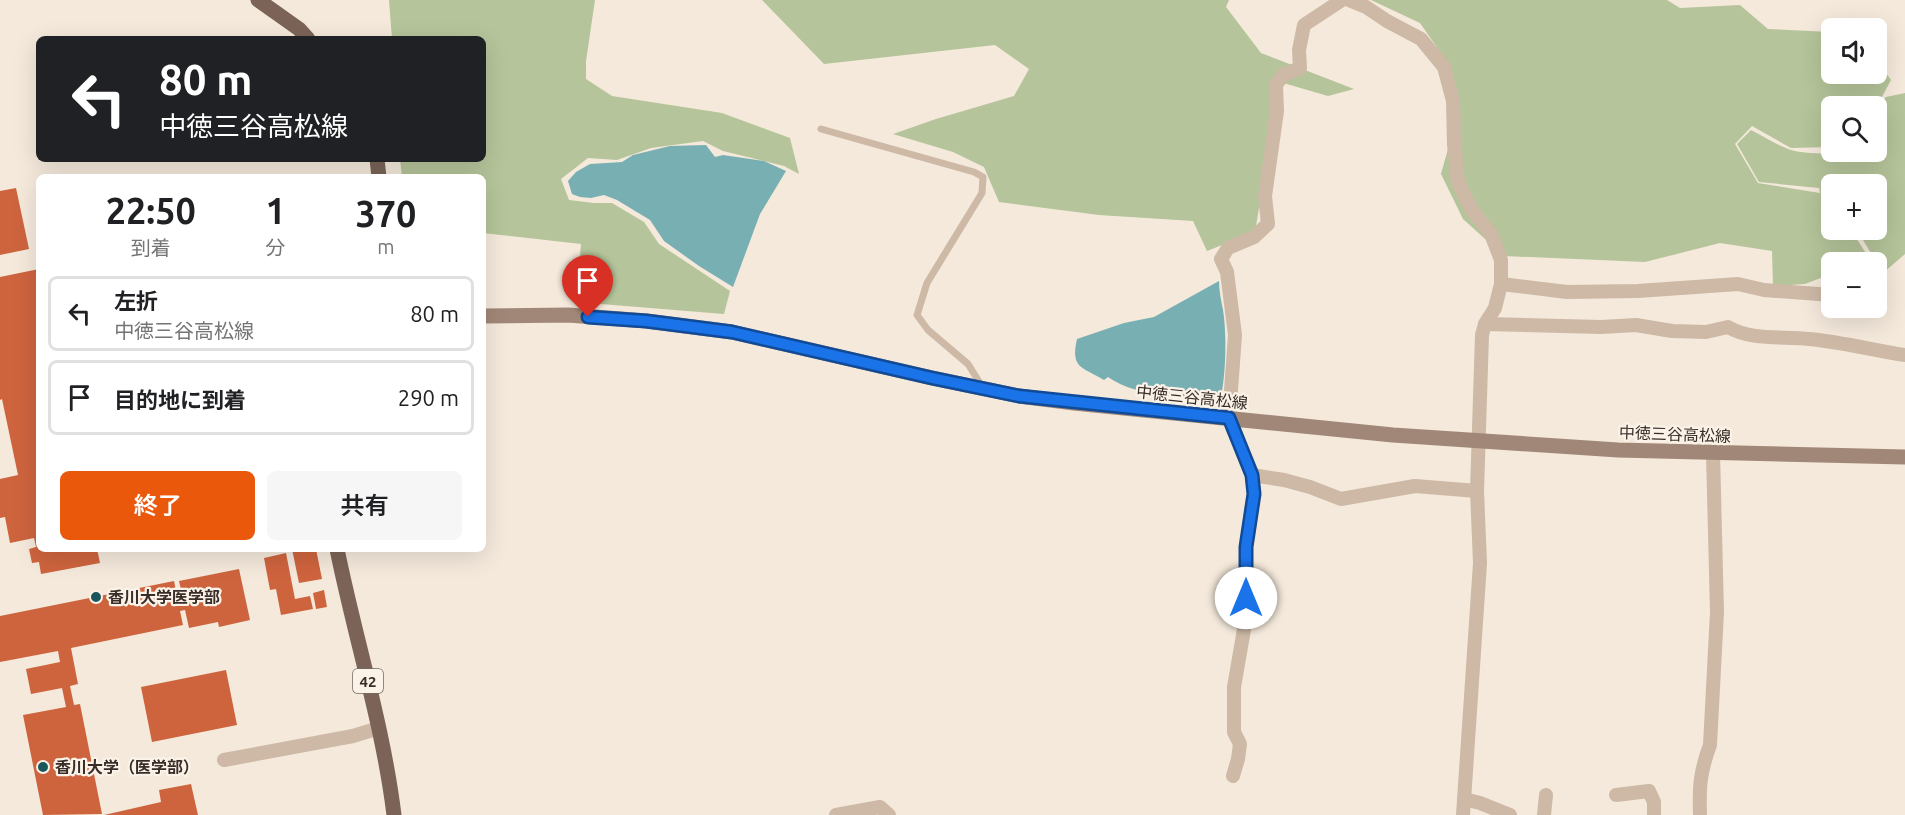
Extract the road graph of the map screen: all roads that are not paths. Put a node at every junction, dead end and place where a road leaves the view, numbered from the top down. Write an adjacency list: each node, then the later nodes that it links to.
1 (258, 0): 4 (main road)
2 (1342, 0): 12 (street)
3 (1349, 0): 6 (street)
4 (305, 36)
5 (821, 129): 11 (lane)
6 (1501, 284): 7 (street); 9 (street)
7 (1821, 294)
8 (486, 316): 11 (main road, 中徳三谷高松線)
9 (1485, 324): 10 (street); 13 (street)
10 (1905, 355)
11 (983, 388): 12 (main road, 中徳三谷高松線)
12 (1229, 418): 13 (main road, 中徳三谷高松線); 16 (street)
13 (1479, 441): 14 (main road, 中徳三谷高松線); 17 (street)
14 (1713, 453): 15 (main road, 中徳三谷高松線); 32 (street)
15 (1905, 457)
16 (1252, 475): 17 (street); 21 (street)
17 (1477, 491): 24 (street)
18 (338, 552): 19 (main road, 42)
19 (380, 728): 20 (street); 25 (main road, 42)
20 (224, 760)
21 (1233, 776)
22 (1546, 795): 30 (street)
23 (1616, 795): 31 (street)
24 (1464, 799): 28 (street); 29 (street)
25 (394, 815)
26 (836, 815): 27 (street)
27 (889, 815)
28 (1463, 815)
29 (1510, 815)
30 (1544, 815)
31 (1653, 815)
32 (1700, 815)

